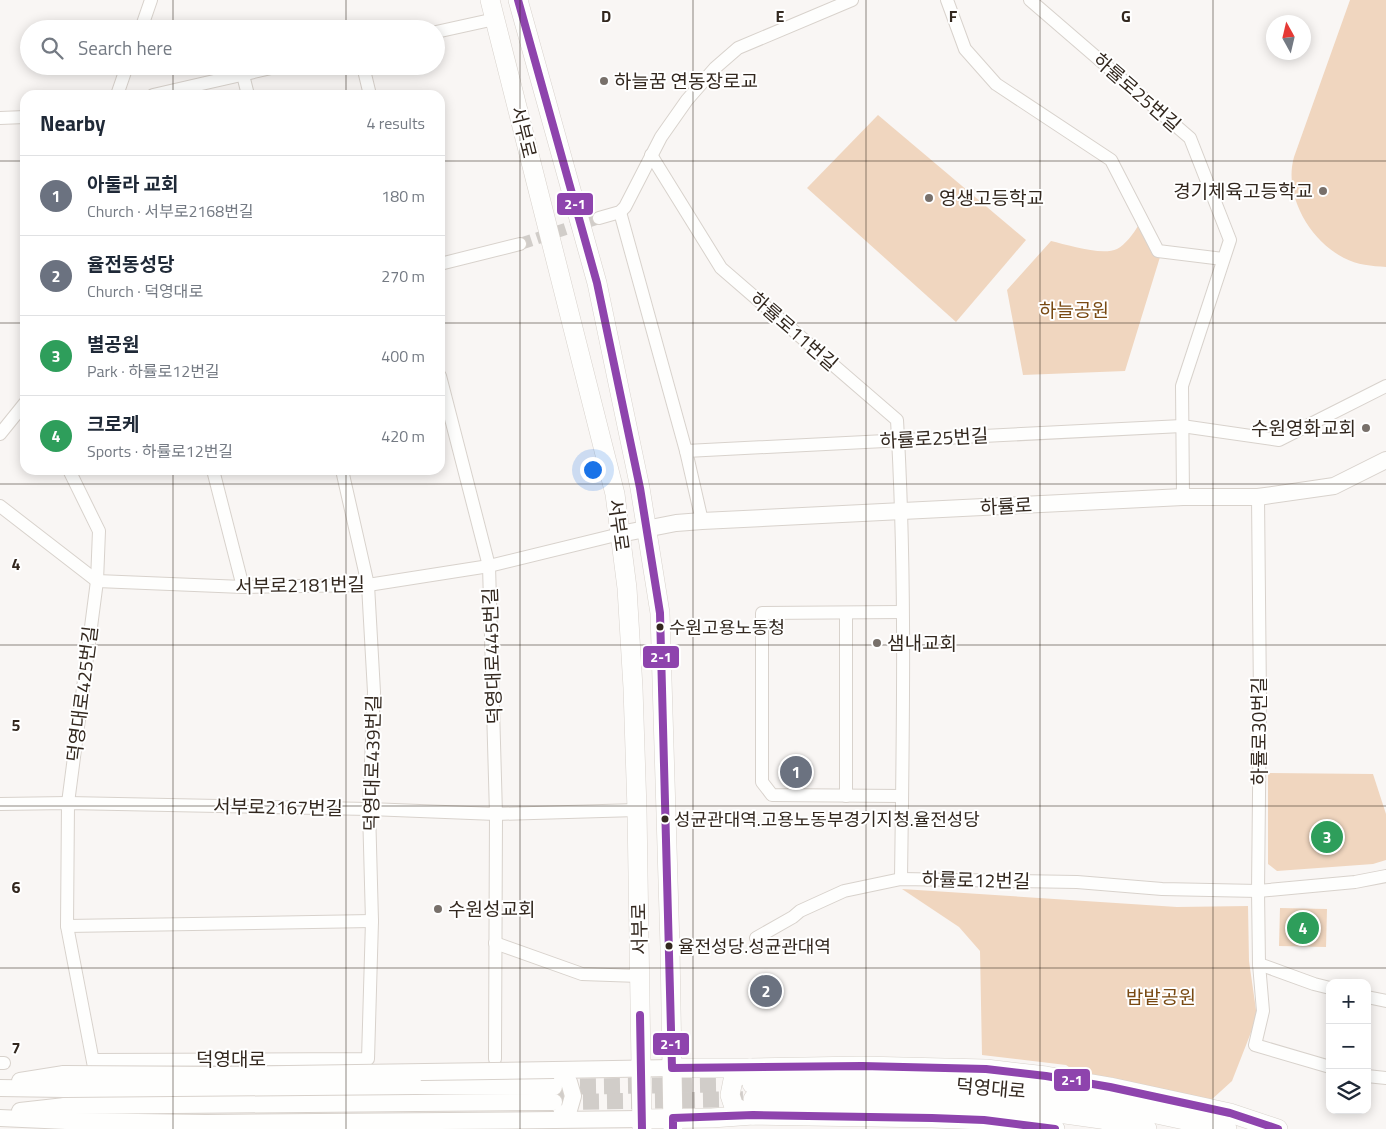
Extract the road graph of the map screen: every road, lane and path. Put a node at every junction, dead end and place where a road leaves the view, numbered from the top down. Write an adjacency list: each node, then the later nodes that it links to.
1 (151, 0): 8 (street)
2 (490, 0): 7 (main road, 서부로)
3 (852, 0): 19 (street)
4 (947, 0): 23 (street)
5 (1030, 0): 23 (street, 하률로25번길)
6 (521, 4): 41 (main road, 서부로)
7 (495, 19): 9 (street); 42 (main road, 서부로)
8 (144, 20)
9 (445, 30)
10 (124, 75): 13 (street)
11 (243, 75): 14 (street); 15 (street)
12 (365, 75): 16 (street)
13 (119, 90)
14 (176, 90)
15 (247, 90)
16 (369, 90)
17 (20, 117): 18 (street)
18 (0, 118)
19 (651, 155): 20 (street); 30 (street, 하률로11번길)
20 (620, 212): 21 (street); 31 (street)
21 (599, 218)
22 (520, 244): 24 (street)
23 (1223, 259): 28 (street, 하률로25번길)
24 (445, 263)
25 (1386, 386): 28 (street, 하률로25번길)
26 (445, 395): 43 (street, 덕영대로445번길)
27 (20, 410): 29 (street)
28 (1182, 426): 30 (street, 하률로25번길); 36 (street, 하률로25번길)
29 (0, 434)
30 (898, 440): 31 (street, 하률로25번길); 39 (street, 하률로11번길)
31 (686, 451): 40 (street)
32 (1386, 460): 37 (street, 하률로)
33 (71, 475): 44 (street, 덕영대로425번길)
34 (214, 475): 46 (street)
35 (343, 475): 45 (street, 덕영대로439번길)
36 (1183, 497): 37 (street, 하률로); 39 (street, 하률로)
37 (1258, 497): 58 (street, 하률로30번길)
38 (0, 506): 44 (street)
39 (901, 512): 40 (street, 하률로); 47 (street, 하률로12번길)
40 (702, 521): 41 (street, 하률로)
41 (647, 529): 42 (street, 하률로); 73 (main road, 서부로)
42 (620, 534): 43 (street, 서부로2181번길); 54 (main road, 서부로)
43 (489, 566): 45 (street, 서부로2181번길); 55 (street, 덕영대로445번길)
44 (97, 581): 46 (street, 서부로2181번길); 51 (street, 덕영대로425번길)
45 (368, 585): 46 (street, 서부로2181번길); 53 (street, 덕영대로439번길)
46 (243, 587)
47 (902, 612): 48 (street); 50 (street, 하률로12번길)
48 (846, 613): 49 (street); 49 (street)
49 (846, 796): 50 (street)
50 (902, 796): 57 (street, 하률로12번길)
51 (68, 803): 52 (street, 서부로2167번길); 53 (street, 서부로2167번길); 60 (street, 덕영대로425번길)
52 (0, 804)
53 (369, 809): 55 (street, 서부로2167번길); 59 (street, 덕영대로439번길)
54 (637, 810): 55 (street, 서부로2167번길); 64 (main road, 서부로)
55 (496, 814): 62 (street, 덕영대로445번길)
56 (1386, 876): 58 (street, 하률로12번길)
57 (901, 879): 58 (street, 하률로12번길); 61 (street)
58 (1258, 891): 63 (street, 하률로30번길)
59 (372, 921): 60 (street); 68 (street, 덕영대로439번길)
60 (67, 926): 70 (street, 덕영대로425번길)
61 (756, 938)
62 (495, 943): 64 (street, 서부로); 69 (street, 덕영대로445번길)
63 (1259, 964): 65 (street); 71 (street, 하률로30번길)
64 (639, 976): 72 (main road, 서부로)
65 (1326, 987)
66 (1371, 998): 67 (street)
67 (1386, 1001)
68 (368, 1059): 70 (street, 덕영대로)
69 (495, 1059)
70 (94, 1060): 87 (street, 덕영대로425번길)
71 (1326, 1066)
72 (641, 1068): 73 (street); 74 (street); 85 (main road, 서부로)
73 (672, 1068): 80 (main road); 86 (main road, 서부로)
74 (554, 1070): 77 (street, bridge); 84 (street)
75 (1371, 1076): 76 (street)
76 (1386, 1078)
77 (65, 1081): 78 (street); 79 (street); 82 (street, bridge)
78 (0, 1084)
79 (0, 1088)
80 (752, 1091): 86 (main road); 88 (main road); 89 (main road, 덕영대로); 90 (main road, 덕영대로); 91 (main road)
81 (0, 1114): 82 (street)
82 (66, 1114): 83 (street); 84 (street, bridge)
83 (0, 1118)
84 (554, 1120): 85 (street)
85 (642, 1124): 86 (main road)
86 (673, 1124)
87 (97, 1129)
88 (1055, 1129)
89 (1147, 1129)
90 (1227, 1129)
91 (1278, 1129)

